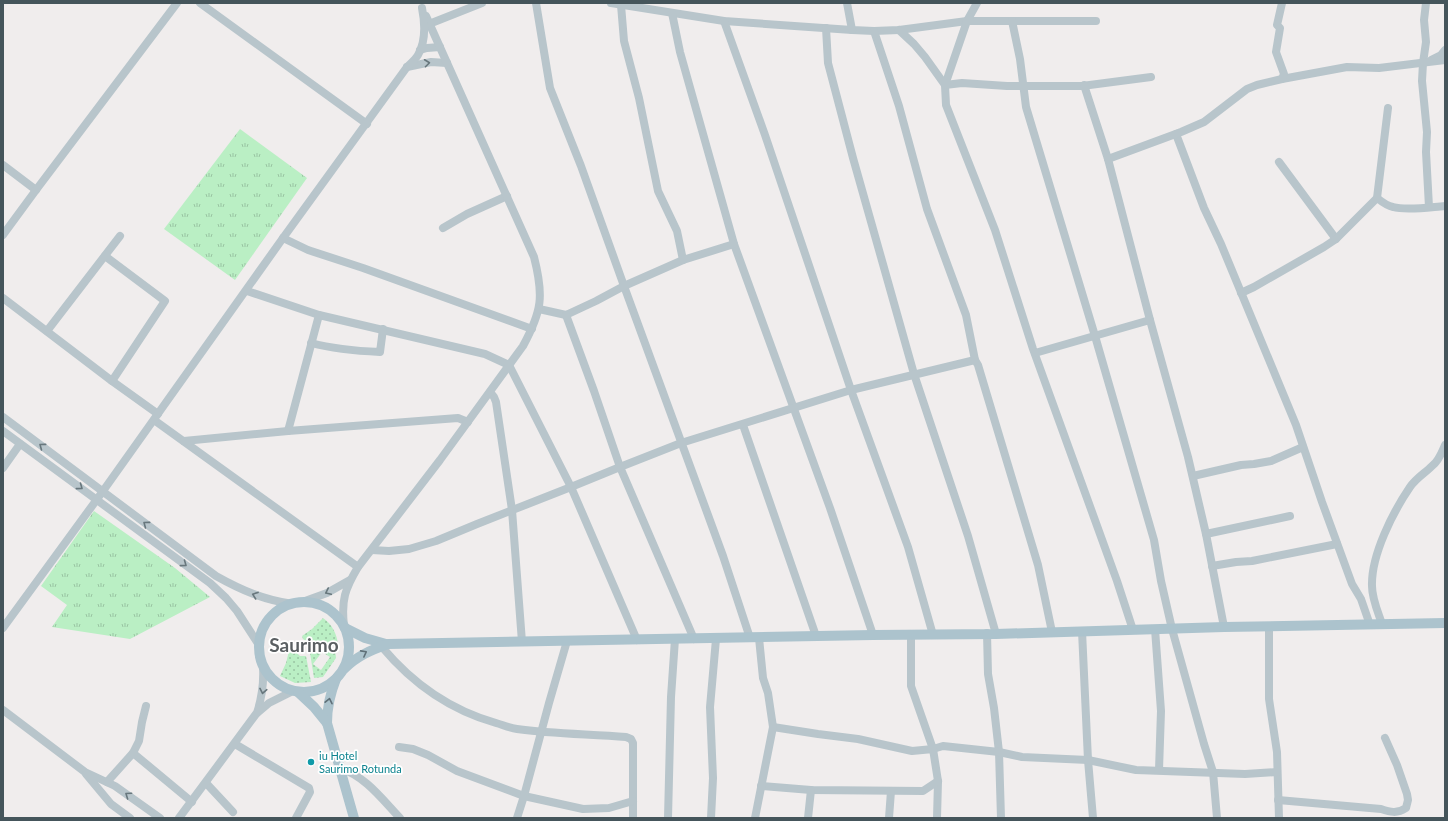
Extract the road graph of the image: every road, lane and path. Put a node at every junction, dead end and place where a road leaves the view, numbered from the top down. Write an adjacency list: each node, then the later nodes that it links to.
1 (178, 3): 40 (street)
2 (200, 3): 35 (street)
3 (482, 3): 17 (street)
4 (536, 3): 53 (street)
5 (611, 3): 10 (street)
6 (847, 3): 19 (street)
7 (977, 3): 14 (street)
8 (1282, 3): 30 (street)
9 (1426, 3): 27 (street)
10 (621, 5): 12 (street); 52 (street)
11 (421, 6): 17 (street); 23 (street)
12 (672, 13): 13 (street); 50 (street)
13 (724, 21): 18 (street); 71 (street)
14 (967, 21): 15 (street); 20 (street); 31 (street)
15 (1012, 21): 16 (street); 33 (street)
16 (1096, 21)
17 (429, 24): 22 (street)
18 (826, 28): 19 (street); 69 (street)
19 (852, 30): 21 (street)
20 (899, 30): 21 (street); 31 (street)
21 (874, 31): 67 (street)
22 (440, 47): 23 (street); 26 (street)
23 (420, 50): 28 (street)
24 (1445, 50): 27 (street)
25 (1445, 60): 27 (street)
26 (447, 63): 28 (street, one-way to 26); 41 (street)
27 (1423, 63): 30 (street); 44 (street)
28 (408, 67): 35 (street)
29 (1151, 77): 32 (street)
30 (1282, 79): 36 (street)
31 (945, 85): 33 (street); 66 (street)
32 (1084, 85): 33 (street); 37 (street)
33 (1024, 86): 64 (street)
34 (1388, 108): 42 (street)
35 (367, 124): 48 (street)
36 (1176, 134): 37 (street); 55 (street)
37 (1108, 158): 60 (street)
38 (1279, 162): 49 (street)
39 (3, 165): 40 (street)
40 (36, 190): 46 (street)
41 (507, 196): 45 (street); 57 (street)
42 (1377, 198): 44 (street); 49 (street)
43 (1445, 206): 44 (street)
44 (1429, 207)
45 (443, 228)
46 (3, 235)
47 (120, 236): 51 (street)
48 (283, 238): 54 (street); 62 (street)
49 (1336, 239): 55 (street)
50 (734, 244): 52 (street); 73 (street)
51 (105, 256): 63 (street); 70 (street)
52 (683, 260): 53 (street)
53 (624, 286): 59 (street); 81 (street)
54 (247, 291): 58 (street); 75 (street)
55 (1241, 293): 84 (street)
56 (3, 298): 63 (street)
57 (539, 309): 59 (street); 62 (street)
58 (319, 315): 61 (street); 65 (street)
59 (566, 315): 85 (street)
60 (1150, 320): 64 (street); 87 (street)
61 (383, 329): 65 (street); 68 (street)
62 (532, 329): 68 (street)
63 (47, 331): 70 (street)
64 (1095, 336): 66 (street); 111 (street)
65 (311, 343): 79 (street)
66 (1035, 353): 112 (street)
67 (975, 360): 69 (street); 114 (street)
68 (509, 365): 72 (street); 88 (street)
69 (914, 374): 71 (street); 115 (street)
70 (112, 381): 75 (street)
71 (851, 390): 73 (street); 118 (street)
72 (490, 392): 76 (street); 91 (street)
73 (794, 408): 77 (street); 116 (street)
74 (3, 417): 89 (street, one-way to 74)
75 (156, 417): 80 (street); 89 (street)
76 (468, 422): 79 (street); 95 (street)
77 (743, 425): 81 (street); 119 (street)
78 (3, 431): 82 (street)
79 (288, 431): 80 (street)
80 (184, 441): 97 (street)
81 (681, 443): 85 (street); 120 (street)
82 (20, 444): 86 (street); 90 (street, one-way to 90)
83 (1445, 445): 104 (street)
84 (1303, 447): 87 (street); 94 (street)
85 (620, 467): 88 (street); 122 (street)
86 (3, 468)
87 (1192, 476): 93 (street)
88 (571, 487): 91 (street); 124 (street)
89 (103, 491): 90 (street); 98 (street, one-way to 89)
90 (97, 500): 100 (street, one-way to 100); 109 (street)
91 (512, 510): 95 (street); 126 (street)
92 (1290, 516): 93 (street)
93 (1206, 534): 96 (street)
94 (1337, 544): 96 (street); 105 (street)
95 (372, 550): 97 (street)
96 (1212, 566): 107 (street)
97 (358, 567): 99 (street)
98 (216, 576): 100 (street); 102 (street, one-way to 98)
99 (350, 580): 101 (street, one-way to 101); 106 (street)
100 (210, 583): 127 (street)
101 (305, 602): 102 (main road); 106 (main road)
102 (293, 604): 127 (main road)
103 (1445, 623): 104 (main road)
104 (1382, 624): 105 (main road)
105 (1370, 625): 108 (main road)
106 (345, 627): 128 (main road); 130 (main road)
107 (1224, 627): 108 (main road); 111 (main road)
108 (1269, 627): 150 (street)
109 (3, 628)
110 (1155, 629): 111 (main road); 112 (main road); 147 (street)
111 (1172, 629): 149 (street)
112 (1133, 630): 113 (main road)
113 (1082, 631): 114 (main road); 145 (street)
114 (1052, 632): 115 (main road)
115 (992, 634): 118 (main road); 143 (street)
116 (873, 635): 117 (main road); 119 (main road)
117 (911, 635): 118 (main road); 142 (street)
118 (933, 635)
119 (816, 636): 120 (main road)
120 (755, 638): 123 (main road); 137 (street)
121 (675, 639): 122 (main road); 124 (main road); 172 (street)
122 (694, 639): 123 (main road)
123 (716, 639): 173 (street)
124 (637, 640): 125 (main road)
125 (567, 641): 126 (main road); 138 (street)
126 (522, 642): 128 (main road)
127 (259, 645): 129 (main road)
128 (385, 646): 130 (main road, one-way to 128); 138 (street)
129 (264, 667): 132 (main road); 135 (street, one-way to 135)
130 (344, 668): 131 (main road)
131 (336, 679): 132 (main road); 136 (main road, one-way to 131)
132 (296, 691): 135 (street); 136 (main road)
133 (146, 706): 144 (street)
134 (3, 710): 148 (street)
135 (256, 714): 140 (street)
136 (327, 723): 146 (main road)
137 (772, 727): 142 (street); 155 (street)
138 (541, 730): 158 (street); 161 (street)
139 (1385, 738): 160 (street)
140 (235, 744): 153 (street); 167 (street)
141 (399, 747): 158 (street)
142 (933, 749): 143 (street); 151 (street)
143 (999, 752): 145 (street); 178 (street)
144 (132, 753): 152 (street); 162 (street)
145 (1088, 760): 147 (street); 179 (street)
146 (340, 768): 168 (main road); 169 (street)
147 (1159, 770): 149 (street)
148 (84, 772): 152 (street); 159 (street)
149 (1213, 772): 150 (street); 180 (street)
150 (1277, 772): 160 (street)
151 (938, 781): 157 (street); 177 (street)
152 (107, 782): 154 (street)
153 (206, 783): 162 (street); 163 (street)
154 (115, 786): 159 (street); 165 (street, one-way to 154)
155 (760, 786): 156 (street); 174 (street)
156 (811, 790): 157 (street); 175 (street)
157 (891, 791): 176 (street)
158 (524, 796): 161 (street); 170 (street)
159 (105, 798): 164 (street)
160 (1278, 800): 181 (street)
161 (634, 801): 171 (street)
162 (192, 802): 166 (street)
163 (233, 812)
164 (130, 818)
165 (159, 818)
166 (180, 818)
167 (296, 818)
168 (354, 818)
169 (400, 818)
170 (517, 818)
171 (633, 818)
172 (668, 818)
173 (711, 818)
174 (755, 818)
175 (808, 818)
176 (889, 818)
177 (937, 818)
178 (1001, 818)
179 (1093, 818)
180 (1217, 818)
181 (1279, 818)

